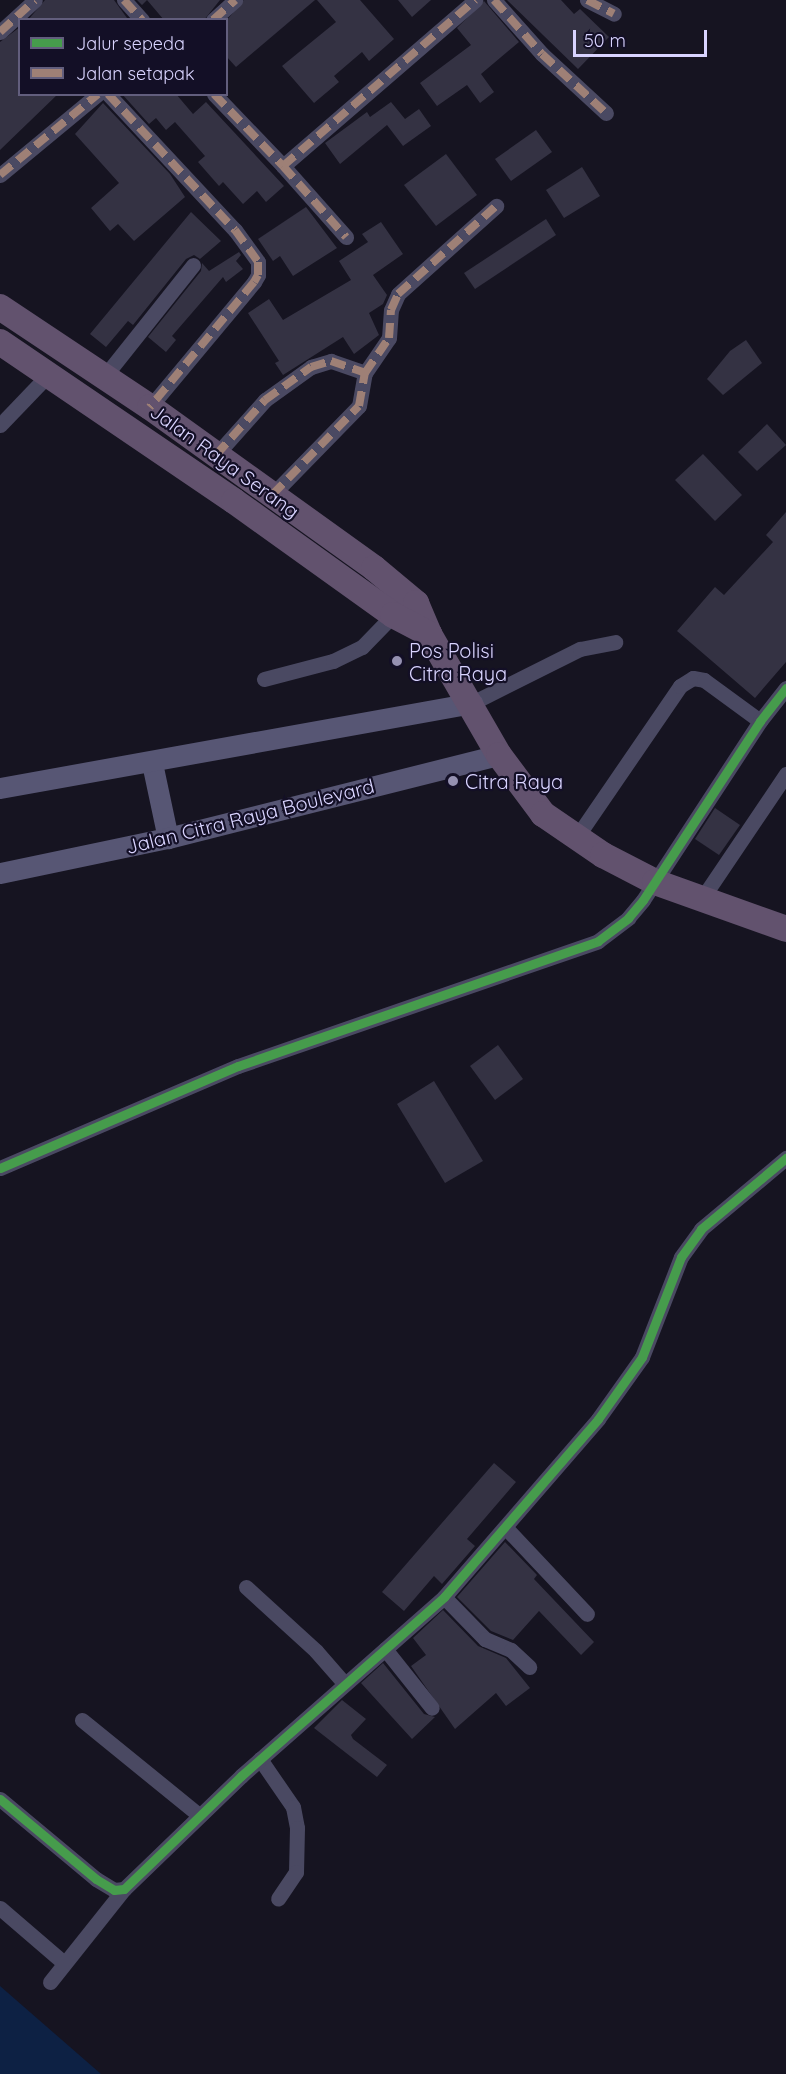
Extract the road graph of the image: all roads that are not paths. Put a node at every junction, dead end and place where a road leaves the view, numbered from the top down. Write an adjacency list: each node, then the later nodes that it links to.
1 (35, 0): 10 (street)
2 (124, 0): 8 (street)
3 (235, 0): 9 (street)
4 (475, 0): 15 (street)
5 (494, 0): 14 (street)
6 (587, 0): 7 (street)
7 (615, 14)
8 (140, 18)
9 (215, 18)
10 (0, 32)
11 (96, 96): 16 (street)
12 (110, 96): 25 (street)
13 (216, 96): 15 (street)
14 (606, 113)
15 (283, 166): 18 (street)
16 (0, 175)
17 (496, 206): 22 (street)
18 (346, 237)
19 (193, 265): 24 (street)
20 (0, 307): 24 (highway, Jalan Raya Serang)
21 (0, 342): 23 (highway, Jalan Raya Serang)
22 (365, 373): 27 (street); 28 (street)
23 (48, 375): 26 (street); 29 (highway, Jalan Raya Serang)
24 (104, 377): 25 (highway, Jalan Raya Serang)
25 (150, 407): 27 (highway, Jalan Raya Serang)
26 (0, 425)
27 (216, 455): 28 (highway, Jalan Raya Serang)
28 (272, 495): 30 (highway, Jalan Raya Serang)
29 (393, 615): 30 (highway, Jalan Raya Serang); 32 (street)
30 (429, 634): 34 (highway, Jalan Raya Serang)
31 (615, 642): 34 (street)
32 (264, 679)
33 (786, 688): 35 (street)
34 (472, 703): 36 (highway, Jalan Raya Serang); 37 (main road)
35 (760, 721): 41 (street); 43 (street)
36 (499, 754): 40 (main road, Jalan Citra Raya Boulevard); 41 (highway, Jalan Raya Serang)
37 (152, 763): 39 (main road); 40 (main road)
38 (786, 774): 44 (street)
39 (0, 788)
40 (168, 838): 42 (main road, Jalan Citra Raya Boulevard)
41 (576, 838): 43 (highway, Jalan Raya Serang)
42 (0, 873)
43 (655, 882): 44 (highway, Jalan Raya Serang); 47 (street)
44 (701, 900): 45 (highway, Jalan Raya Serang)
45 (786, 929)
46 (786, 1158): 48 (street)
47 (0, 1168)
48 (506, 1528): 50 (street); 51 (street)
49 (246, 1587): 54 (street)
50 (444, 1597): 52 (street); 53 (street)
51 (587, 1614)
52 (385, 1649): 54 (street); 55 (street)
53 (529, 1667)
54 (344, 1683): 57 (street)
55 (432, 1708)
56 (82, 1720): 59 (street)
57 (260, 1759): 59 (street); 61 (street)
58 (0, 1799): 60 (street)
59 (200, 1815): 60 (street)
60 (124, 1889): 63 (street)
61 (278, 1899)
62 (0, 1908): 63 (street)
63 (64, 1963): 64 (street)
64 (50, 1982)

